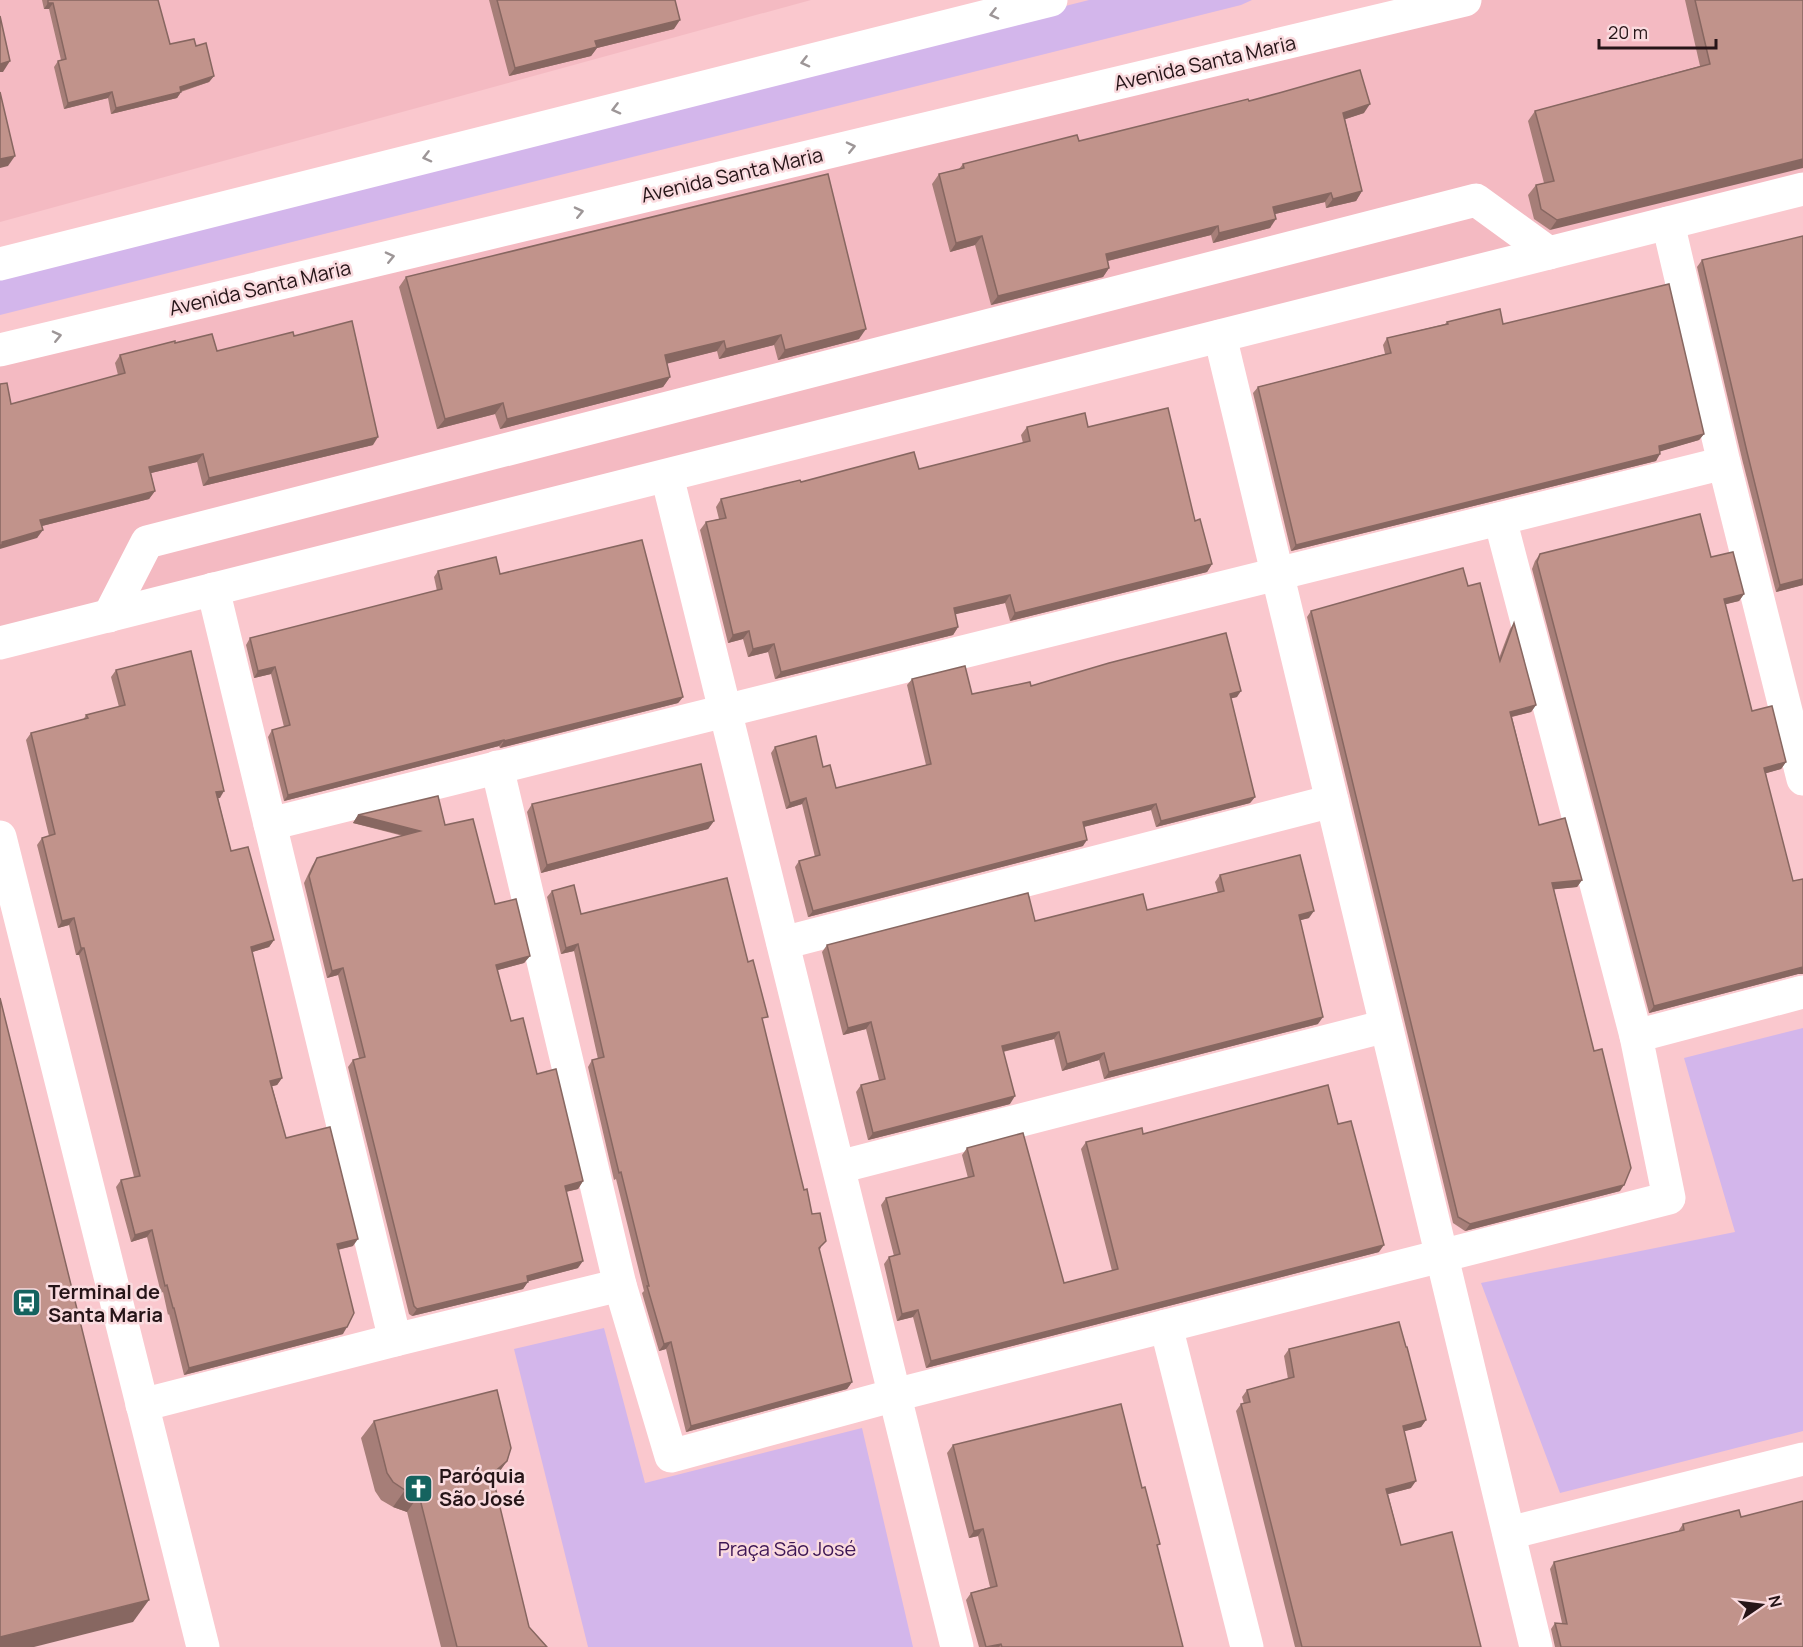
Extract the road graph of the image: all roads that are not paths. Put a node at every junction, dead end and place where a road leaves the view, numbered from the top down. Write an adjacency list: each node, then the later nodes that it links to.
1 (1051, 0): 7 (street, one-way to 7)
2 (1465, 0): 3 (street, Avenida Santa Maria)
3 (1412, 8): 9 (street, Avenida Santa Maria, one-way to 3)
4 (1803, 189): 5 (street)
5 (1668, 223): 6 (street); 10 (street)
6 (1549, 253): 8 (street); 15 (street)
7 (0, 264)
8 (1220, 336): 11 (street); 13 (street)
9 (0, 350)
10 (1724, 463): 12 (street); 19 (street)
11 (667, 476): 14 (street); 17 (street)
12 (1500, 519): 13 (street); 26 (street)
13 (1278, 574): 17 (street); 20 (street)
14 (213, 589): 15 (street); 21 (street)
15 (109, 616): 16 (street)
16 (0, 643)
17 (726, 711): 18 (street); 23 (street)
18 (496, 767): 21 (street); 29 (street)
19 (1803, 779)
20 (1332, 801): 23 (street); 25 (street)
21 (270, 824): 31 (street)
22 (0, 837): 33 (street)
23 (783, 943): 27 (street)
24 (1803, 992): 26 (street)
25 (1386, 1026): 27 (street); 28 (street)
26 (1636, 1036): 28 (street)
27 (838, 1167): 32 (street)
28 (1442, 1256): 30 (street); 35 (street)
29 (620, 1285): 31 (street); 32 (street)
30 (1166, 1326): 32 (street); 38 (street)
31 (395, 1340): 33 (street)
32 (895, 1395): 37 (street)
33 (142, 1405): 36 (street)
34 (1803, 1459): 35 (street)
35 (1509, 1533): 39 (street)
36 (202, 1647)
37 (957, 1647)
38 (1247, 1647)
39 (1536, 1647)

